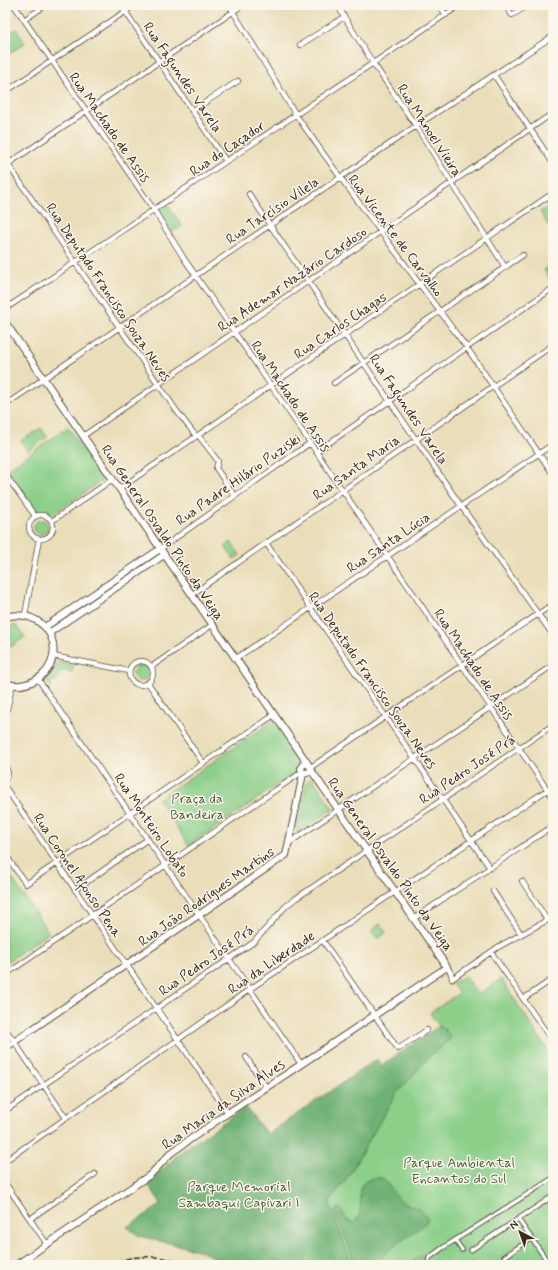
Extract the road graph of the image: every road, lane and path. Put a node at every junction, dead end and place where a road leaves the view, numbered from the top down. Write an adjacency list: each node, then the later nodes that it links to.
1 (14, 5): 16 (street, Rua Machado de Assis)
2 (46, 5): 16 (street)
3 (121, 5): 13 (street, Rua Fagundes Varela)
4 (135, 5): 13 (street)
5 (229, 5): 12 (street, Rua Vicente de Carvalho)
6 (243, 5): 12 (street)
7 (337, 5): 15 (street, Rua Manoel Vieira)
8 (439, 5): 14 (street)
9 (460, 5): 14 (street, Rua do Caçador)
10 (505, 5): 11 (street)
11 (529, 5)
12 (233, 11): 20 (street); 28 (street, Rua Vicente de Carvalho)
13 (125, 12): 19 (street); 20 (street, Rua Fagundes Varela)
14 (446, 15): 21 (street, Rua do Caçador)
15 (344, 17): 18 (street); 21 (street, Rua Manoel Vieira)
16 (24, 20): 19 (street, Rua Machado de Assis)
17 (553, 36): 22 (street, Rua Tarcísio Vilela)
18 (300, 45)
19 (51, 61): 24 (street); 25 (street, Rua Machado de Assis)
20 (159, 62): 25 (street); 26 (street, Rua Fagundes Varela)
21 (373, 63): 28 (street, Rua do Caçador); 29 (street, Rua Manoel Vieira)
22 (494, 75): 29 (street, Rua Tarcísio Vilela); 30 (street)
23 (238, 80): 26 (street)
24 (5, 92)
25 (86, 111): 32 (street); 38 (street, Rua Machado de Assis)
26 (192, 111): 31 (street, Rua Fagundes Varela)
27 (553, 113): 30 (street, Rua Ademar Nazário Cardoso)
28 (296, 114): 31 (street, Rua do Caçador); 34 (street, Rua Vicente de Carvalho)
29 (416, 126): 34 (street, Rua Tarcísio Vilela); 35 (street, Rua Manoel Vieira)
30 (530, 129): 33 (street); 35 (street, Rua Ademar Nazário Cardoso)
31 (226, 161): 38 (street, Rua do Caçador)
32 (6, 163): 43 (street, Rua Deputado Francisco Souza Neves)
33 (553, 163)
34 (340, 177): 39 (street, Rua Tarcísio Vilela); 40 (street, Rua Vicente de Carvalho)
35 (452, 183): 40 (street, Rua Ademar Nazário Cardoso); 41 (street, Rua Manoel Vieira)
36 (553, 193): 41 (street, Rua Carlos Chagas)
37 (249, 194): 39 (street, Rua Fagundes Varela)
38 (154, 210): 43 (street, Rua do Caçador); 45 (street, Rua Machado de Assis)
39 (270, 225): 45 (street, Rua Tarcísio Vilela); 46 (street, Rua Fagundes Varela)
40 (380, 232): 46 (street, Rua Ademar Nazário Cardoso); 47 (street, Rua Vicente de Carvalho)
41 (486, 238): 44 (street, Rua Manoel Vieira); 47 (street, Rua Carlos Chagas)
42 (523, 255): 44 (street)
43 (75, 262): 49 (street, Rua do Caçador); 52 (street, Rua Deputado Francisco Souza Neves)
44 (505, 267): 50 (street)
45 (196, 275): 52 (street, Rua Tarcísio Vilela); 53 (street, Rua Machado de Assis)
46 (308, 281): 53 (street, Rua Ademar Nazário Cardoso); 54 (street, Rua Fagundes Varela)
47 (419, 284): 50 (street, Rua Vicente de Carvalho); 54 (street, Rua Carlos Chagas)
48 (553, 288): 56 (street)
49 (5, 309)
50 (440, 312): 56 (street, Rua Vicente de Carvalho); 57 (street)
51 (5, 322): 58 (street, Rua General Osvaldo Pinto da Veiga)
52 (119, 327): 58 (street, Rua Tarcísio Vilela); 60 (street, Rua Deputado Francisco Souza Neves)
53 (234, 332): 60 (street, Rua Ademar Nazário Cardoso); 61 (street, Rua Machado de Assis)
54 (345, 335): 57 (street, Rua Fagundes Varela); 61 (street, Rua Carlos Chagas)
55 (553, 345): 62 (street, Rua Santa Maria)
56 (467, 348): 62 (street, Rua Vicente de Carvalho); 63 (street)
57 (364, 363): 59 (street); 63 (street, Rua Fagundes Varela)
58 (44, 378): 64 (street, Rua Tarcísio Vilela); 66 (street, Rua General Osvaldo Pinto da Veiga)
59 (334, 383)
60 (158, 384): 65 (street, Rua Deputado Francisco Souza Neves); 66 (street, Rua Ademar Nazário Cardoso)
61 (271, 385): 65 (street, Rua Carlos Chagas); 68 (street, Rua Machado de Assis)
62 (493, 386): 67 (street, Rua Santa Maria); 71 (street, Rua Vicente de Carvalho)
63 (390, 401): 67 (street, Rua Fagundes Varela); 70 (street)
64 (5, 405)
65 (197, 435): 75 (street, Rua Carlos Chagas); 77 (street, Rua Deputado Francisco Souza Neves)
66 (83, 436): 74 (street, Rua General Osvaldo Pinto da Veiga)
67 (416, 440): 76 (street, Rua Santa Maria); 78 (street, Rua Fagundes Varela)
68 (310, 443): 70 (street, Rua Machado de Assis); 77 (street, Rua Padre Hilário Puziski)
69 (553, 444): 71 (street, Rua Santa Lúcia)
70 (316, 452): 76 (street, Rua Machado de Assis)
71 (539, 454): 73 (street, Rua Vicente de Carvalho); 78 (street, Rua Santa Lúcia)
72 (5, 474): 79 (street)
73 (553, 474)
74 (113, 479): 75 (street, Rua General Osvaldo Pinto da Veiga); 80 (street)
75 (119, 489): 83 (street, Rua General Osvaldo Pinto da Veiga)
76 (342, 490): 82 (street, Rua Santa Maria); 85 (street, Rua Machado de Assis)
77 (234, 495): 83 (street, Rua Padre Hilário Puziski)
78 (461, 506): 85 (street, Rua Santa Lúcia); 89 (street, Rua Fagundes Varela)
79 (35, 516): 80 (street); 81 (street)
80 (52, 521): 81 (street)
81 (39, 539): 90 (street)
82 (266, 543): 86 (street, Rua Santa Maria); 88 (street, Rua Deputado Francisco Souza Neves)
83 (160, 549): 84 (street, Rua General Osvaldo Pinto da Veiga); 93 (street)
84 (164, 555): 86 (street, Rua General Osvaldo Pinto da Veiga); 94 (street)
85 (387, 556): 88 (street, Rua Santa Lúcia); 98 (street, Rua Machado de Assis)
86 (192, 595): 92 (street, Rua General Osvaldo Pinto da Veiga)
87 (553, 604): 89 (street)
88 (310, 608): 97 (street, Rua Santa Lúcia); 107 (street, Rua Deputado Francisco Souza Neves)
89 (539, 613): 95 (street, Rua Fagundes Varela); 98 (street)
90 (25, 615): 91 (street); 93 (street)
91 (5, 617)
92 (212, 625): 97 (street, Rua General Osvaldo Pinto da Veiga); 100 (street)
93 (45, 627): 94 (street)
94 (49, 633): 96 (street)
95 (553, 635)
96 (53, 656): 101 (street); 102 (street)
97 (235, 658): 106 (street, Rua General Osvaldo Pinto da Veiga)
98 (462, 665): 105 (street, Rua Machado de Assis); 107 (street)
99 (553, 665): 105 (street, Rua João Rodrigues Martins)
100 (151, 667): 101 (street); 103 (street)
101 (129, 671): 103 (street)
102 (38, 678): 104 (street); 124 (street, Rua Monteiro Lobato)
103 (148, 683): 114 (street)
104 (8, 685): 108 (street)
105 (491, 707): 110 (street, Rua Machado de Assis); 112 (street, Rua João Rodrigues Martins)
106 (274, 715): 111 (street, Rua General Osvaldo Pinto da Veiga); 114 (street)
107 (385, 716): 112 (street, Rua Deputado Francisco Souza Neves); 115 (street)
108 (5, 719)
109 (553, 725): 110 (street, Rua Pedro José Prá)
110 (519, 748): 120 (street, Rua Machado de Assis); 122 (street, Rua Pedro José Prá)
111 (302, 756): 115 (street, Rua General Osvaldo Pinto da Veiga); 116 (street)
112 (414, 758): 122 (street, Rua Deputado Francisco Souza Neves); 123 (street, Rua João Rodrigues Martins)
113 (5, 764): 117 (street)
114 (203, 764): 124 (street)
115 (310, 767): 116 (street); 116 (street); 123 (street, Rua General Osvaldo Pinto da Veiga)
116 (302, 771): 128 (street); 132 (street)
117 (5, 780)
118 (553, 786): 120 (street, Rua da Liberdade)
119 (5, 787): 131 (street, Rua Coronel Afonso Pena)
120 (547, 790): 121 (street, Rua Machado de Assis); 127 (street, Rua da Liberdade)
121 (553, 798)
122 (442, 799): 127 (street, Rua Deputado Francisco Souza Neves); 129 (street, Rua Pedro José Prá)
123 (338, 810): 128 (street, Rua João Rodrigues Martins); 129 (street, Rua General Osvaldo Pinto da Veiga)
124 (130, 813): 126 (street, Rua Monteiro Lobato); 131 (street)
125 (553, 826): 133 (street)
126 (148, 839): 132 (street, Rua Monteiro Lobato); 135 (street)
127 (471, 841): 133 (street, Rua Deputado Francisco Souza Neves); 137 (street, Rua da Liberdade)
128 (289, 843): 139 (street, Rua João Rodrigues Martins)
129 (367, 851): 137 (street, Rua General Osvaldo Pinto da Veiga); 146 (street, Rua Pedro José Prá)
130 (5, 854): 131 (street)
131 (57, 863): 135 (street, Rua Coronel Afonso Pena)
132 (166, 865): 138 (street); 139 (street, Rua Monteiro Lobato)
133 (490, 868): 141 (street)
134 (522, 881): 142 (street)
135 (75, 890): 138 (street, Rua Coronel Afonso Pena)
136 (493, 891): 143 (street)
137 (395, 892): 141 (street, Rua General Osvaldo Pinto da Veiga); 144 (street, Rua da Liberdade)
138 (92, 915): 147 (street, Rua Coronel Afonso Pena); 150 (street)
139 (200, 915): 146 (street, Rua Monteiro Lobato); 147 (street, Rua João Rodrigues Martins)
140 (553, 917): 142 (street)
141 (413, 919): 148 (street, Rua General Osvaldo Pinto da Veiga)
142 (547, 920): 143 (street)
143 (521, 934): 145 (street)
144 (323, 941): 153 (street, Rua da Liberdade); 156 (street)
145 (491, 952): 151 (street); 154 (street)
146 (230, 958): 153 (street, Rua Monteiro Lobato); 155 (street, Rua Pedro José Prá)
147 (126, 965): 155 (street, Rua Coronel Afonso Pena); 162 (street, Rua João Rodrigues Martins)
148 (447, 967): 149 (street, Rua General Osvaldo Pinto da Veiga); 156 (street, Rua Maria da Silva Alves)
149 (452, 973): 151 (street, Rua General Osvaldo Pinto da Veiga); 151 (street, Rua General Osvaldo Pinto da Veiga)
150 (5, 975)
151 (458, 975)
152 (553, 979): 154 (street)
153 (250, 989): 161 (street, Rua da Liberdade); 166 (street, Rua Monteiro Lobato)
154 (523, 999): 160 (street)
155 (156, 1008): 161 (street, Rua Coronel Afonso Pena); 167 (street, Rua Pedro José Prá)
156 (374, 1015): 158 (street); 166 (street, Rua Maria da Silva Alves)
157 (5, 1028): 162 (street)
158 (427, 1030)
159 (553, 1032): 160 (street)
160 (548, 1035): 163 (street)
161 (178, 1040): 170 (street, Rua Coronel Afonso Pena); 171 (street, Rua da Liberdade)
162 (14, 1042): 164 (street, Rua João Rodrigues Martins); 167 (street)
163 (553, 1042)
164 (5, 1048)
165 (246, 1057): 168 (street)
166 (301, 1064): 168 (street, Rua Maria da Silva Alves)
167 (43, 1085): 169 (street, Rua Pedro José Prá); 171 (street)
168 (266, 1088): 170 (street, Rua Maria da Silva Alves)
169 (5, 1111)
170 (228, 1113): 181 (street, Rua Maria da Silva Alves)
171 (66, 1118): 172 (street, Rua da Liberdade)
172 (5, 1161)
173 (95, 1174): 178 (street)
174 (553, 1178): 180 (street)
175 (5, 1183): 178 (street)
176 (553, 1196): 177 (street)
177 (518, 1218): 179 (street); 183 (street)
178 (30, 1219): 181 (street)
179 (532, 1238): 184 (street); 187 (street)
180 (455, 1240): 182 (street); 186 (street)
181 (47, 1244): 185 (street, Rua Maria da Silva Alves)
182 (462, 1250)
183 (471, 1250)
184 (504, 1257)
185 (16, 1265)
186 (428, 1265)
187 (550, 1265)

